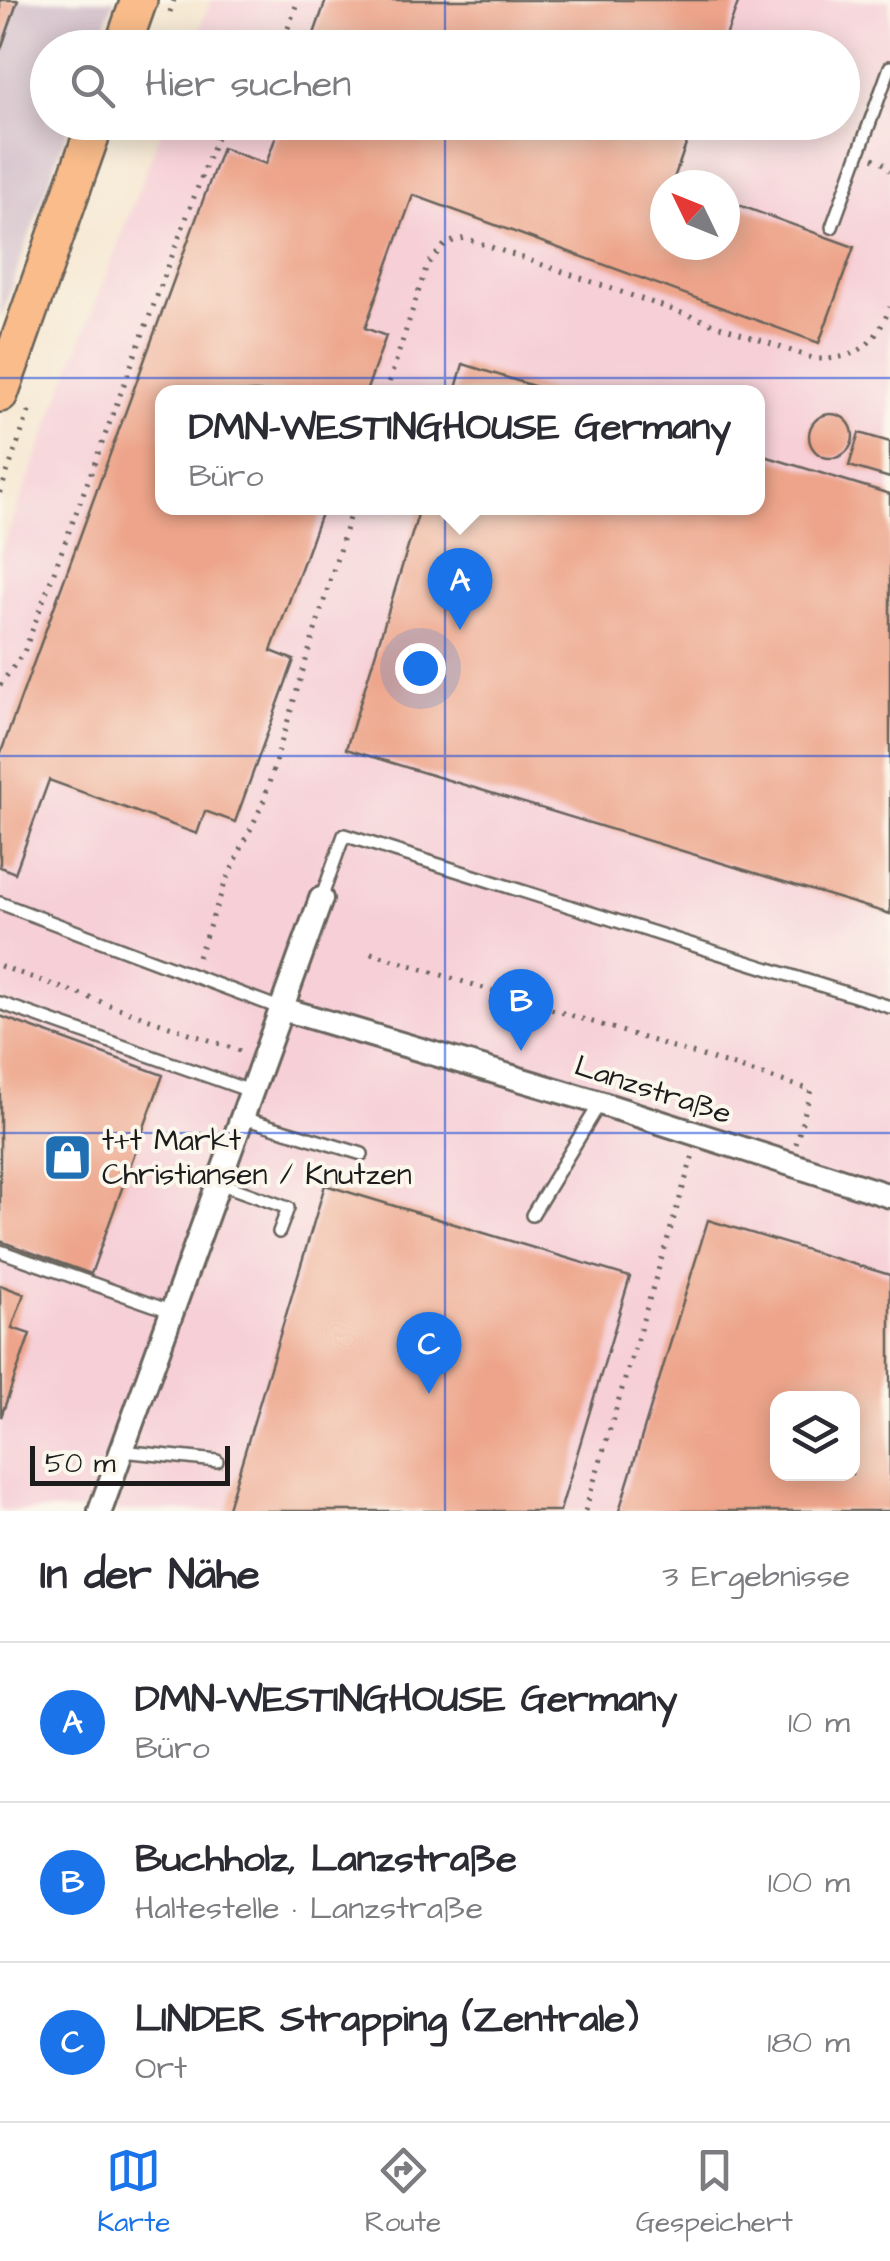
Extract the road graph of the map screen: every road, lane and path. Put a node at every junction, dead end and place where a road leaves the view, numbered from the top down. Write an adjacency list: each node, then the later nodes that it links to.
1 (138, 0): 3 (main road)
2 (298, 0): 4 (path)
3 (128, 30)
4 (287, 30)
5 (890, 66): 8 (lane)
6 (89, 140): 10 (main road)
7 (215, 140): 13 (path)
8 (832, 227)
9 (890, 307): 11 (path)
10 (4, 372)
11 (388, 385)
12 (350, 515): 18 (path)
13 (0, 685)
14 (322, 899): 20 (lane); 21 (street)
15 (0, 903): 18 (lane)
16 (371, 953): 28 (path)
17 (0, 966): 22 (path)
18 (192, 974): 21 (lane)
19 (0, 1003): 23 (lane)
20 (890, 1006)
21 (283, 1009): 22 (street); 24 (street, Lanzstraße)
22 (264, 1059): 23 (street)
23 (253, 1092): 25 (street)
24 (600, 1104): 26 (street, Lanzstraße); 31 (lane)
25 (243, 1118): 27 (lane); 29 (street)
26 (698, 1137): 28 (street, Lanzstraße); 38 (path)
27 (362, 1154)
28 (790, 1165): 30 (street, Lanzstraße)
29 (220, 1184): 32 (lane); 34 (street)
30 (890, 1196)
31 (532, 1216)
32 (280, 1232)
33 (0, 1251): 34 (lane)
34 (172, 1312): 35 (street)
35 (122, 1450): 36 (lane); 37 (street)
36 (217, 1460)
37 (100, 1511)
38 (585, 1511)

